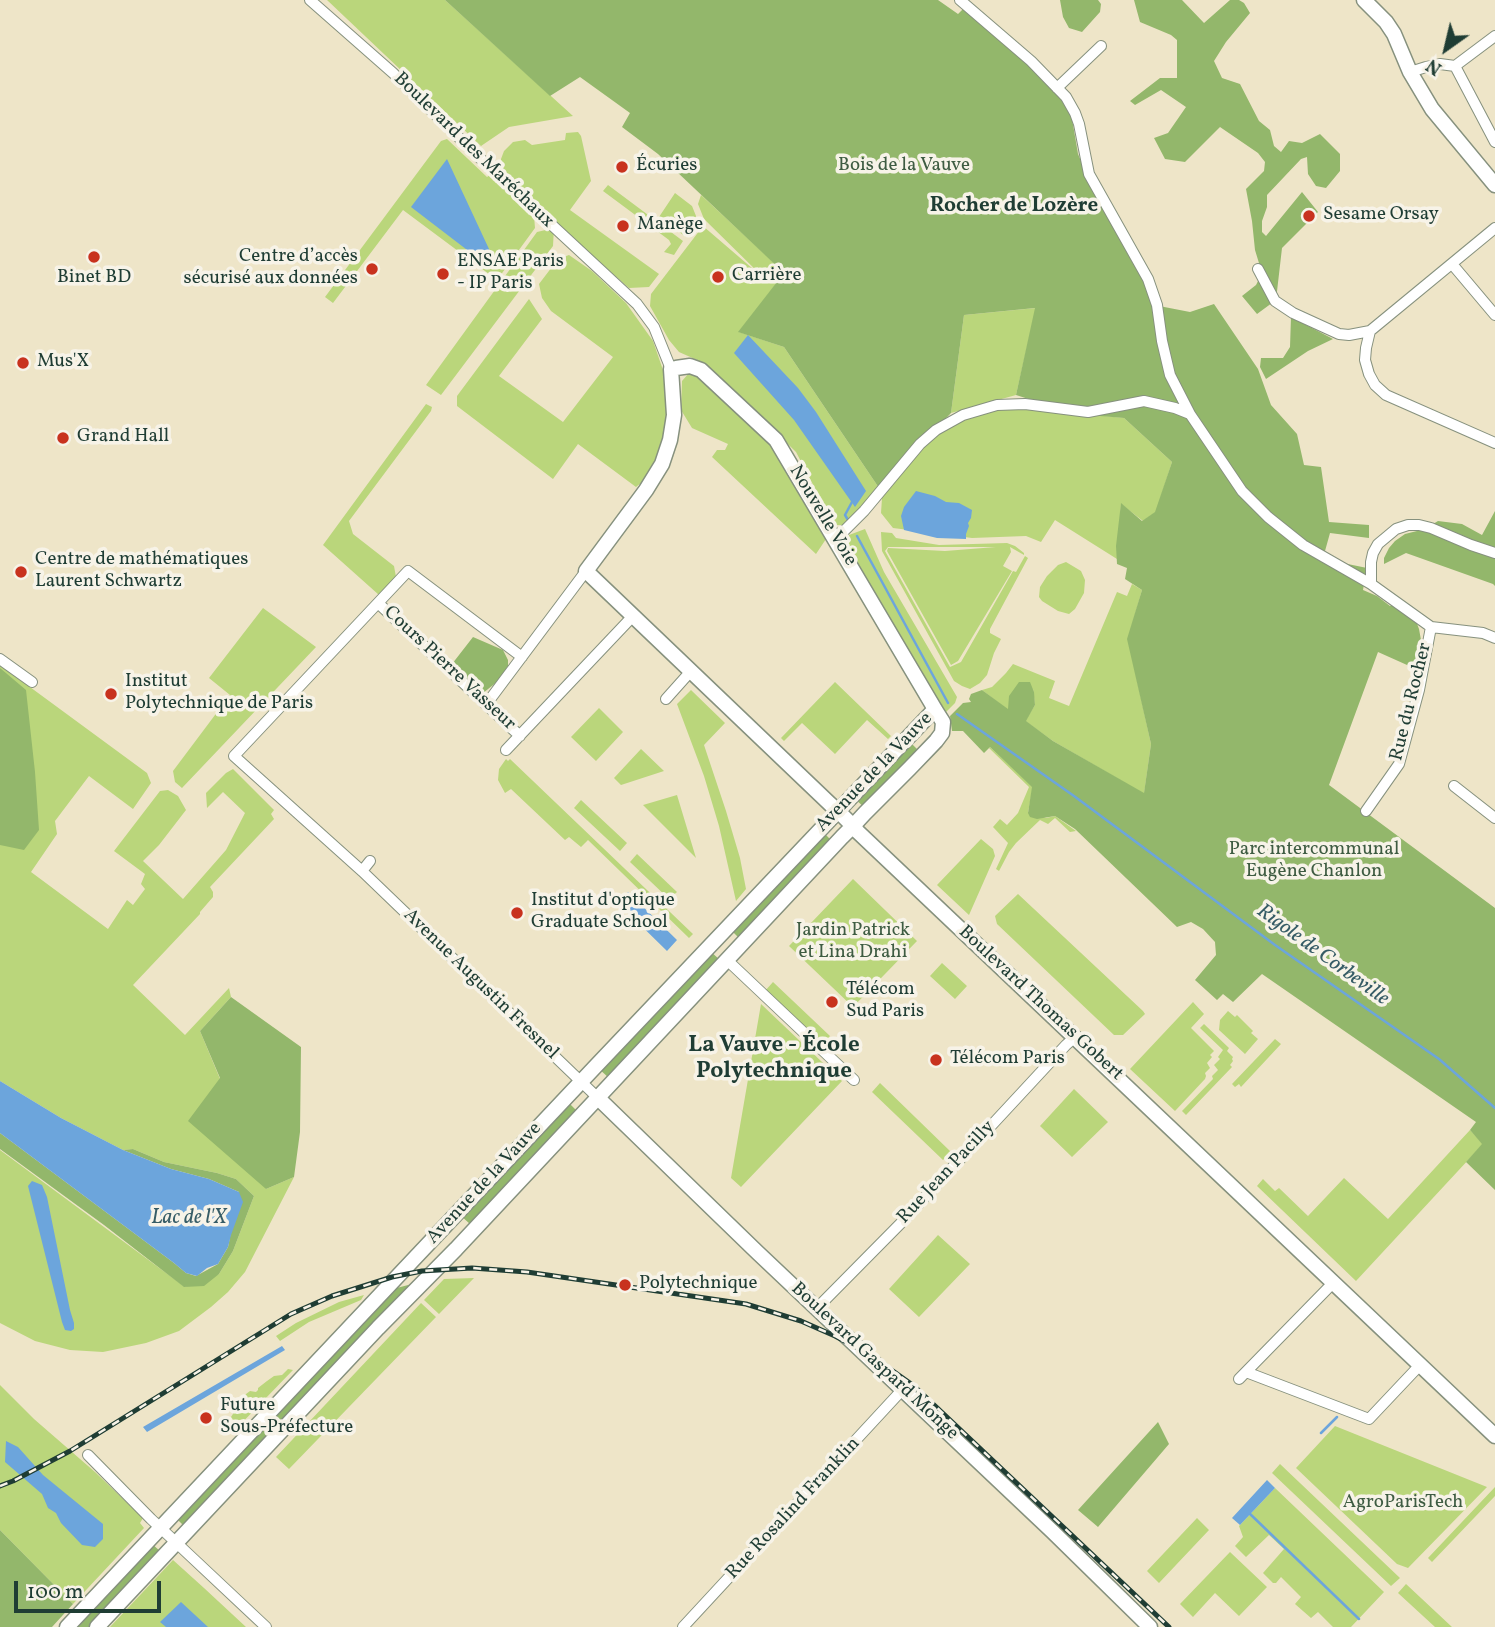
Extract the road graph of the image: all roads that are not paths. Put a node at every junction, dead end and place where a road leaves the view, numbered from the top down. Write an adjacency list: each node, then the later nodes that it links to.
1 (310, 0): 16 (street, Boulevard des Maréchaux)
2 (960, 0): 8 (street)
3 (1364, 0): 7 (main road)
4 (1495, 36): 6 (street)
5 (1101, 46): 8 (street)
6 (1455, 65): 7 (street); 9 (street)
7 (1410, 72): 10 (main road)
8 (1057, 88): 17 (street)
9 (1495, 142)
10 (1495, 184)
11 (1495, 228): 12 (street)
12 (1452, 264): 14 (street); 15 (street)
13 (1258, 269): 15 (street)
14 (1495, 315)
15 (1370, 331): 18 (street)
16 (671, 369): 19 (main road, Nouvelle Voie); 21 (main road, Boulevard des Maréchaux)
17 (1190, 414): 19 (street); 22 (street)
18 (1495, 443)
19 (836, 539): 33 (main road, Nouvelle Voie)
20 (1495, 553): 22 (street)
21 (586, 571): 24 (main road, Boulevard Thomas Gobert); 27 (street, Boulevard des Maréchaux)
22 (1371, 583): 25 (street)
23 (378, 603): 27 (street); 34 (street, Cours Pierre Vasseur); 42 (street, Avenue Augustin Fresnel)
24 (633, 616): 29 (main road, Boulevard Thomas Gobert); 34 (street)
25 (1431, 627): 26 (street); 37 (street, Rue du Rocher)
26 (1495, 638)
27 (522, 657): 31 (street, Boulevard des Maréchaux)
28 (0, 659): 30 (street)
29 (691, 671): 32 (street); 38 (main road, Boulevard Thomas Gobert)
30 (32, 682)
31 (491, 698)
32 (666, 699)
33 (934, 709): 38 (main road, Avenue de la Vauve); 40 (main road, Avenue de la Vauve)
34 (520, 736): 35 (street)
35 (506, 750)
36 (1454, 786): 39 (street)
37 (1366, 810)
38 (838, 811): 40 (main road, Boulevard Thomas Gobert); 46 (main road, Avenue de la Vauve)
39 (1495, 818)
40 (853, 826): 43 (main road, Avenue de la Vauve); 44 (main road, Boulevard Thomas Gobert)
41 (370, 861): 42 (street)
42 (362, 871): 46 (street, Avenue Augustin Fresnel)
43 (727, 960): 45 (street); 47 (main road, Avenue de la Vauve)
44 (1076, 1037): 48 (main road, Boulevard Thomas Gobert); 49 (street, Rue Jean Pacilly)
45 (853, 1080)
46 (581, 1082): 47 (street, Avenue Augustin Fresnel); 54 (main road, Avenue de la Vauve)
47 (598, 1098): 49 (main road, Boulevard Gaspard Monge); 55 (main road, Avenue de la Vauve)
48 (1333, 1283): 50 (main road, Boulevard Thomas Gobert); 50 (street)
49 (817, 1308): 51 (main road, Boulevard Gaspard Monge)
50 (1420, 1365): 52 (main road, Boulevard Thomas Gobert)
51 (903, 1389): 59 (street, Rue Rosalind Franklin); 60 (main road, Boulevard Gaspard Monge)
52 (1495, 1436)
53 (88, 1454): 54 (street)
54 (162, 1529): 55 (street); 56 (main road, Avenue de la Vauve)
55 (176, 1542): 57 (main road, Avenue de la Vauve); 58 (street)
56 (68, 1627)
57 (97, 1627)
58 (266, 1627)
59 (683, 1627)
60 (1150, 1627)

